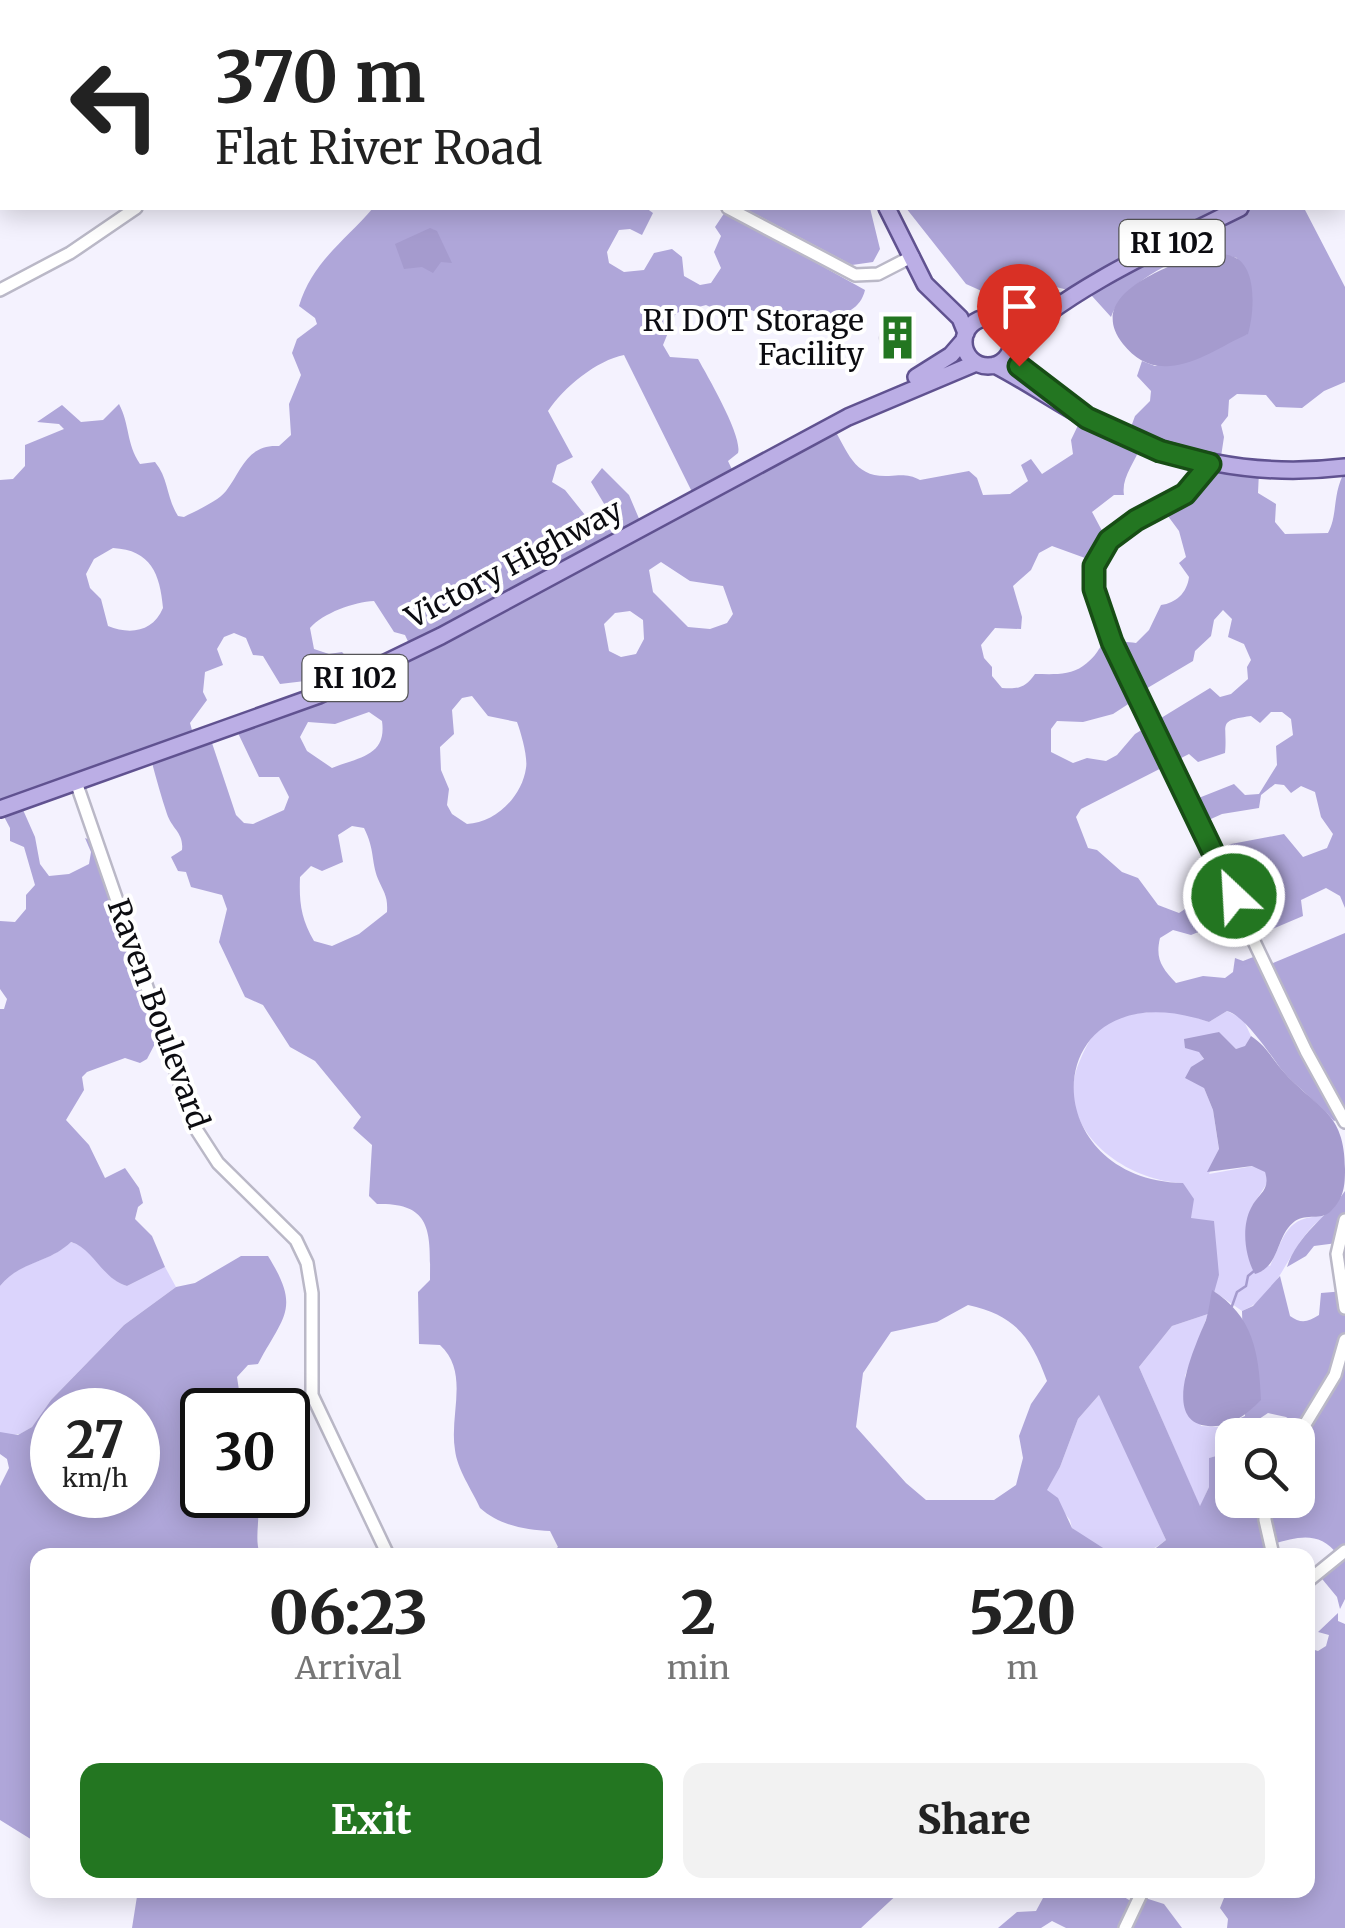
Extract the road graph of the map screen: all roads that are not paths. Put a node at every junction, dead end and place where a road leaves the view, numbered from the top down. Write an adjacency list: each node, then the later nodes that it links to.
1 (133, 210): 7 (street)
2 (732, 210): 5 (street)
3 (888, 210): 5 (main road)
4 (1236, 210): 6 (main road, RI 102)
5 (913, 256): 8 (main road); 9 (main road)
6 (1104, 280): 8 (main road, RI 102); 10 (main road, RI 102)
7 (0, 290)
8 (991, 319): 9 (main road); 10 (main road)
9 (965, 337): 11 (main road); 13 (main road, Victory Highway / RI 102)
10 (1012, 348): 12 (main road); 14 (main road)
11 (976, 363): 12 (main road); 13 (main road, Victory Highway / RI 102)
12 (996, 365): 14 (main road)
13 (874, 404): 17 (main road, Victory Highway / RI 102)
14 (1087, 418): 15 (main road)
15 (1210, 464): 16 (main road); 19 (street)
16 (1345, 467)
17 (76, 782): 18 (main road, Victory Highway / RI 102); 25 (street, Raven Boulevard)
18 (0, 809)
19 (1345, 1122)
20 (1345, 1220): 21 (street)
21 (1345, 1308)
22 (1345, 1340): 23 (street)
23 (1309, 1418)
24 (1264, 1518): 26 (street)
25 (385, 1548)
26 (1271, 1548)
27 (1345, 1551): 28 (street)
28 (1315, 1575)
29 (1139, 1898): 30 (street)
30 (1125, 1928)

